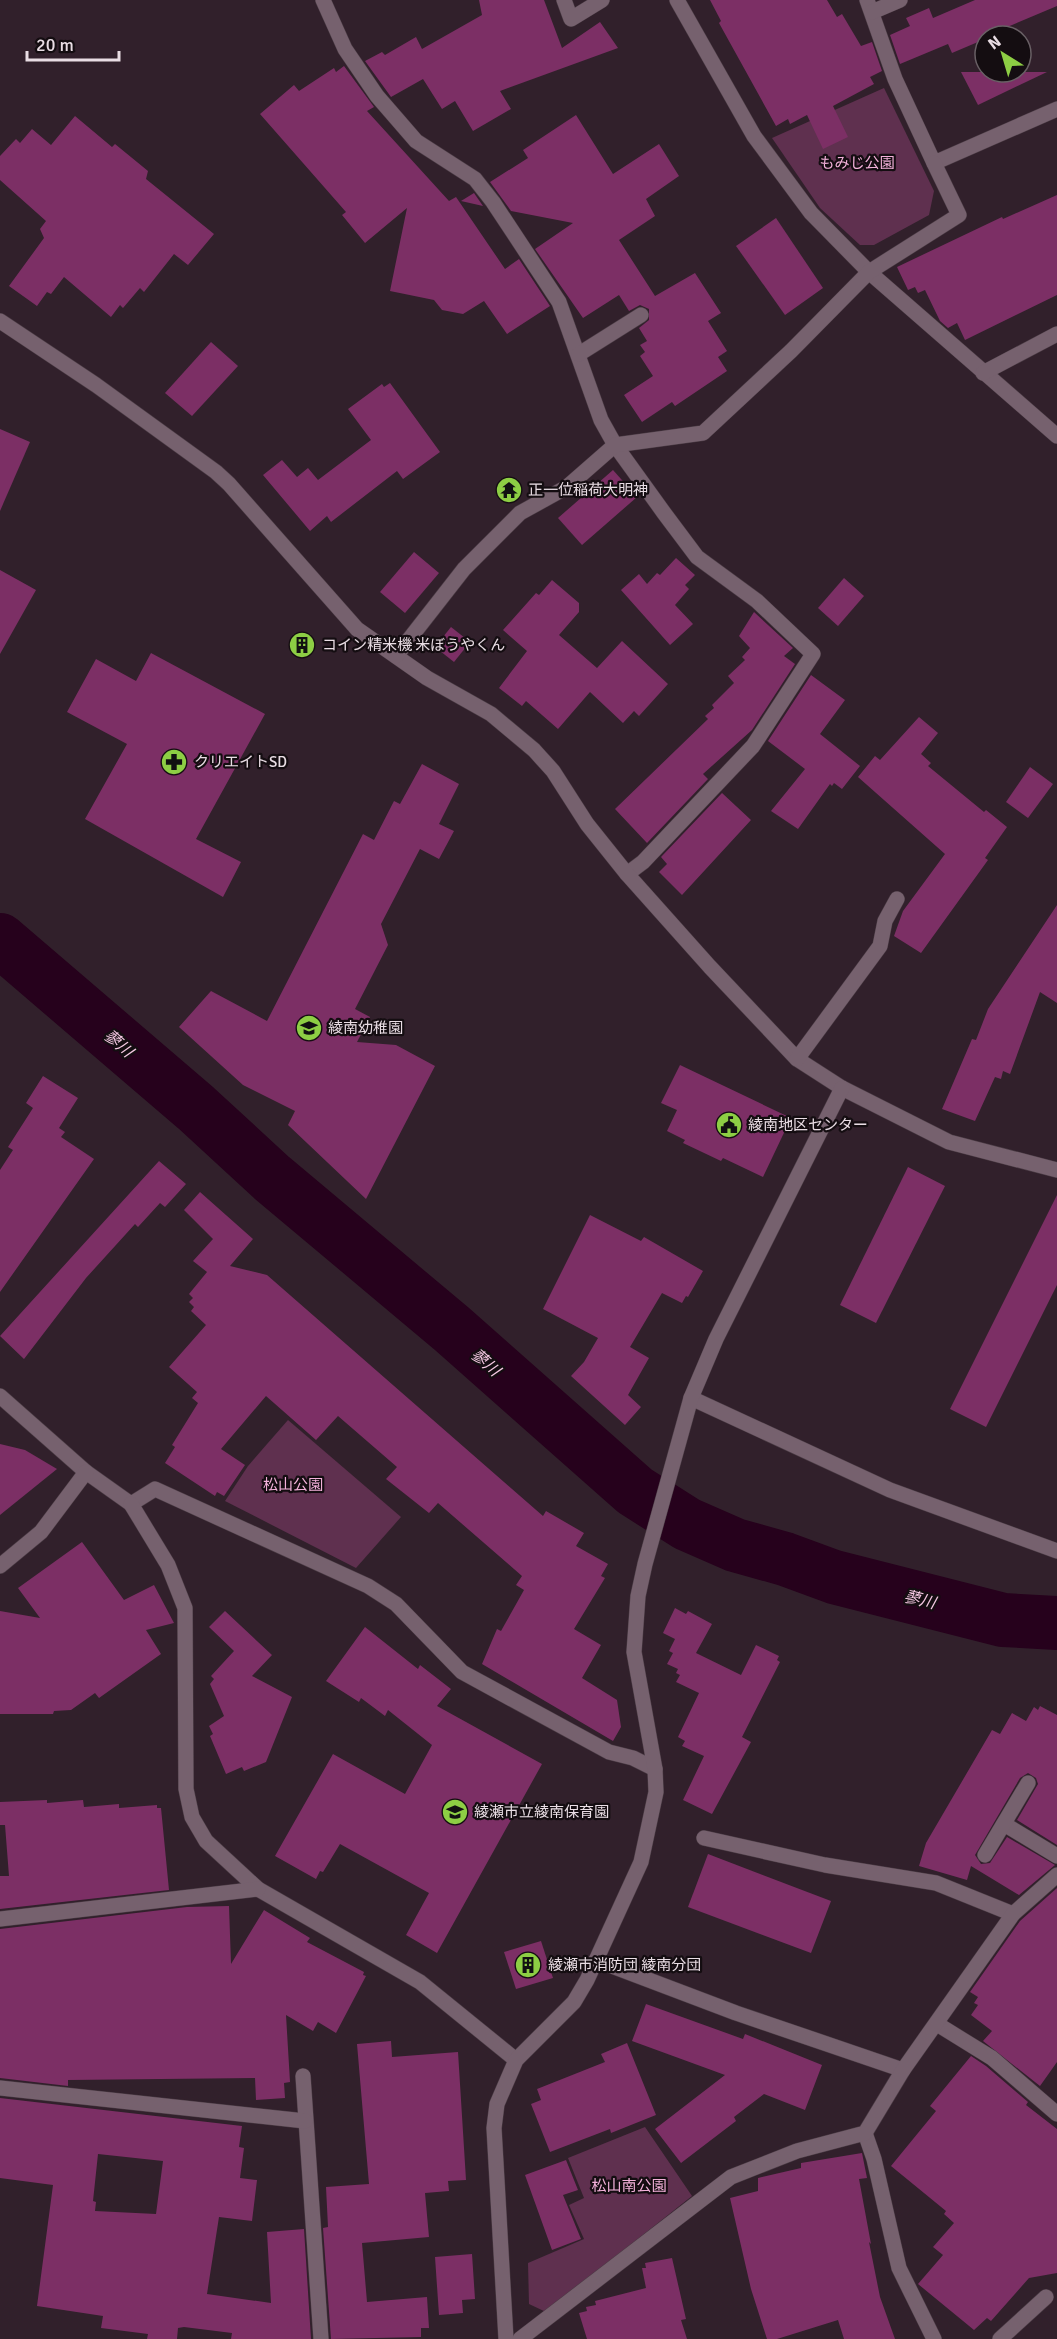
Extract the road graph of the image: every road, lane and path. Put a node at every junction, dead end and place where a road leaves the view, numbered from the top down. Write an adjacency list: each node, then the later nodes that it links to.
1 (322, 0): 13 (street)
2 (564, 0): 3 (street)
3 (602, 0)
4 (677, 0): 9 (street)
5 (900, 0): 6 (street)
6 (870, 6): 8 (street)
7 (1057, 109): 8 (street)
8 (934, 163): 9 (street)
9 (869, 272): 14 (street); 16 (street)
10 (641, 315): 13 (street)
11 (0, 321): 17 (street)
12 (1057, 334): 14 (street)
13 (579, 354): 16 (street)
14 (983, 373): 15 (street)
15 (1057, 435)
16 (615, 445): 17 (street); 18 (street)
17 (396, 656): 18 (street)
18 (627, 874): 20 (street)
19 (897, 899): 20 (street)
20 (797, 1059): 21 (street)
21 (842, 1088): 22 (street); 24 (street)
22 (1057, 1170)
23 (0, 1396): 25 (street)
24 (691, 1398): 27 (street); 29 (street)
25 (86, 1472): 26 (street); 28 (street)
26 (131, 1504): 29 (street); 36 (street)
27 (1057, 1551)
28 (0, 1566)
29 (655, 1769): 39 (street)
30 (1028, 1783): 31 (street)
31 (1004, 1824): 33 (street); 34 (street)
32 (704, 1838): 37 (street)
33 (985, 1855)
34 (1057, 1856)
35 (1057, 1875): 37 (street)
36 (258, 1889): 38 (street); 41 (street)
37 (1013, 1914): 40 (street)
38 (0, 1919)
39 (596, 1960): 41 (street); 42 (street)
40 (937, 2024): 42 (street); 45 (street)
41 (516, 2060): 50 (street)
42 (903, 2070): 47 (street)
43 (303, 2076): 46 (street)
44 (0, 2088): 46 (street)
45 (1057, 2114)
46 (304, 2121): 49 (street)
47 (865, 2133): 51 (street); 52 (street)
48 (1046, 2297): 53 (street)
49 (321, 2339)
50 (506, 2339)
51 (520, 2339)
52 (934, 2339)
53 (1000, 2339)

